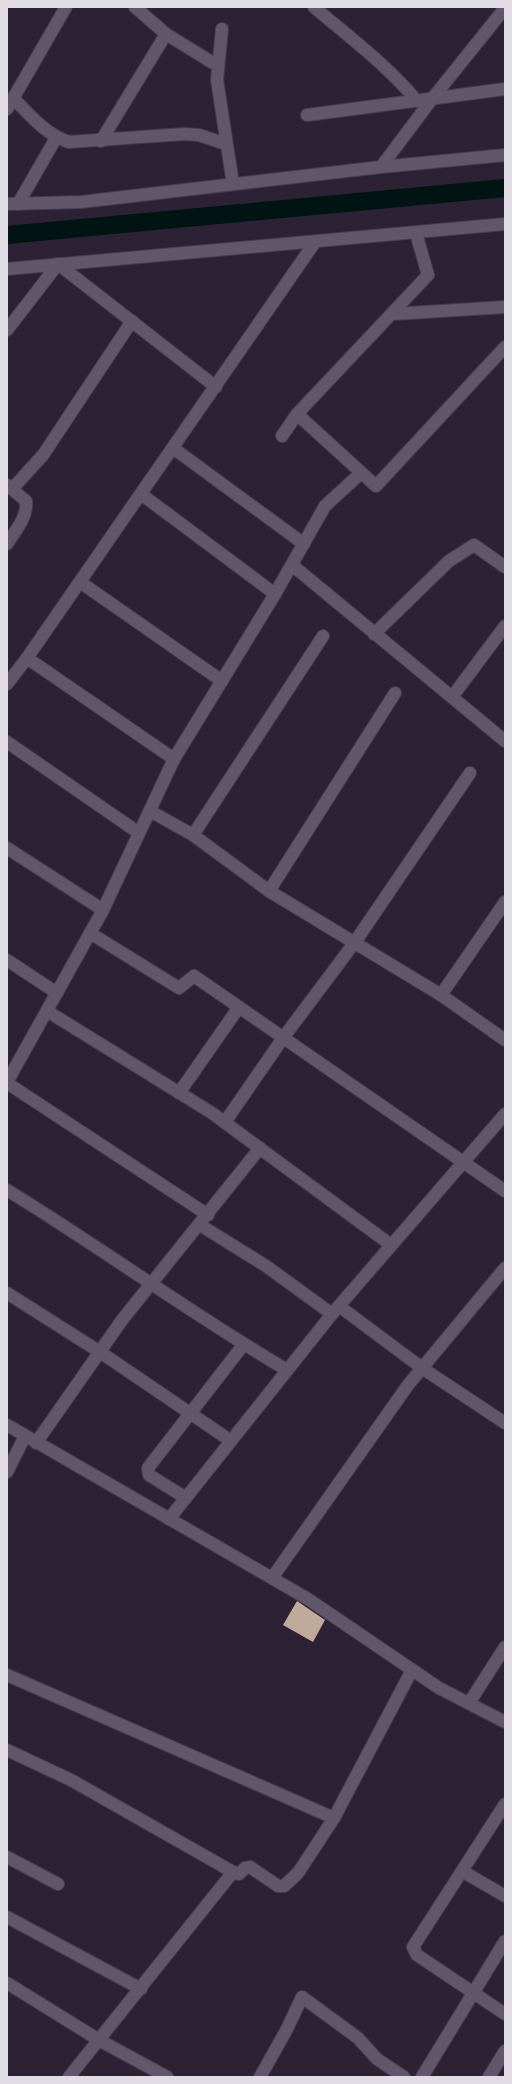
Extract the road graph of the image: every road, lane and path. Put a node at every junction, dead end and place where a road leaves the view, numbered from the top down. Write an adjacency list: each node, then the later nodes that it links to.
1 (66, 7): 11 (street)
2 (135, 7): 6 (street)
3 (314, 7): 10 (street)
4 (505, 8): 9 (street)
5 (222, 29): 7 (street)
6 (166, 34): 7 (street); 14 (street)
7 (218, 66): 15 (street)
8 (505, 89): 9 (street)
9 (432, 98): 10 (street); 17 (street)
10 (417, 101): 12 (street)
11 (10, 103): 13 (street)
12 (307, 115)
13 (56, 138): 14 (street); 19 (street)
14 (101, 141): 15 (street)
15 (226, 144): 18 (street)
16 (505, 155): 17 (street)
17 (381, 167): 18 (street)
18 (233, 184): 19 (street)
19 (13, 204)
20 (505, 224): 21 (street)
21 (416, 233): 22 (street); 26 (street)
22 (315, 242): 23 (street); 30 (street)
23 (58, 264): 24 (street); 27 (street); 28 (street)
24 (7, 269)
25 (505, 307): 26 (street)
26 (393, 314): 31 (street)
27 (132, 321): 30 (street); 35 (street)
28 (7, 330)
29 (503, 352): 34 (street)
30 (216, 387): 33 (street)
31 (297, 414): 32 (street); 34 (street)
32 (282, 436)
33 (173, 448): 36 (street); 38 (street)
34 (361, 473): 38 (street)
35 (10, 487): 37 (street)
36 (141, 494): 41 (street); 42 (street)
37 (7, 544)
38 (304, 544): 39 (street)
39 (292, 565): 42 (street); 44 (street)
40 (505, 567): 44 (street)
41 (80, 582): 46 (street); 47 (street)
42 (275, 594): 47 (street)
43 (505, 626): 50 (street)
44 (374, 634): 50 (street)
45 (323, 636): 57 (street)
46 (27, 658): 48 (street); 53 (street)
47 (222, 681): 53 (street)
48 (7, 684)
49 (394, 693): 59 (street)
50 (452, 697): 51 (street)
51 (505, 741)
52 (7, 742): 56 (street)
53 (174, 759): 55 (street)
54 (470, 773): 63 (street)
55 (150, 811): 56 (street); 57 (street)
56 (139, 833): 61 (street)
57 (193, 835): 59 (street)
58 (7, 848): 61 (street)
59 (269, 891): 63 (street)
60 (505, 902): 66 (street)
61 (103, 910): 62 (street)
62 (90, 933): 65 (street); 67 (street)
63 (355, 942): 66 (street); 69 (street)
64 (7, 960): 65 (street)
65 (57, 993): 68 (street)
66 (441, 996): 70 (street)
67 (239, 1007): 69 (street); 73 (street)
68 (47, 1011): 71 (street); 73 (street)
69 (283, 1038): 75 (street); 77 (street)
70 (505, 1040)
71 (11, 1065): 72 (street)
72 (7, 1083): 80 (street)
73 (179, 1093): 75 (street)
74 (505, 1114): 77 (street)
75 (225, 1122): 76 (street)
76 (260, 1148): 80 (street); 82 (street)
77 (463, 1163): 79 (street); 82 (street)
78 (7, 1190): 84 (street)
79 (505, 1191)
80 (208, 1215): 81 (street)
81 (200, 1225): 84 (street); 86 (street)
82 (391, 1245): 86 (street)
83 (505, 1268): 89 (street)
84 (152, 1284): 87 (street); 88 (street)
85 (7, 1293): 88 (street)
86 (335, 1310): 89 (street); 90 (street)
87 (244, 1344): 90 (street); 91 (street)
88 (100, 1352): 91 (street); 96 (street)
89 (422, 1368): 92 (street); 100 (street)
90 (287, 1370): 95 (street)
91 (190, 1413): 95 (street); 98 (street)
92 (505, 1423)
93 (7, 1425): 94 (street)
94 (25, 1436): 96 (street); 97 (street)
95 (231, 1441): 98 (street)
96 (36, 1443): 99 (street)
97 (7, 1472)
98 (186, 1498): 99 (street)
99 (169, 1519): 100 (street)
100 (272, 1578): 102 (street)
101 (505, 1647): 104 (street)
102 (412, 1670): 104 (street); 108 (street)
103 (7, 1676): 108 (street)
104 (469, 1703): 105 (street)
105 (505, 1722)
106 (7, 1750): 111 (street)
107 (505, 1804): 110 (street)
108 (334, 1818): 111 (street)
109 (7, 1857): 112 (street)
110 (462, 1871): 113 (street); 118 (street)
111 (233, 1872): 117 (street)
112 (58, 1884)
113 (505, 1896)
114 (7, 1918): 117 (street)
115 (505, 1941): 118 (street)
116 (7, 1983): 120 (street)
117 (141, 1989): 120 (street)
118 (473, 1993): 119 (street); 126 (street)
119 (505, 2014)
120 (99, 2040): 122 (street); 123 (street)
121 (505, 2051): 127 (street)
122 (69, 2077)
123 (168, 2077)
124 (260, 2077): 125 (street)
125 (404, 2077)
126 (422, 2077)
127 (489, 2077)

